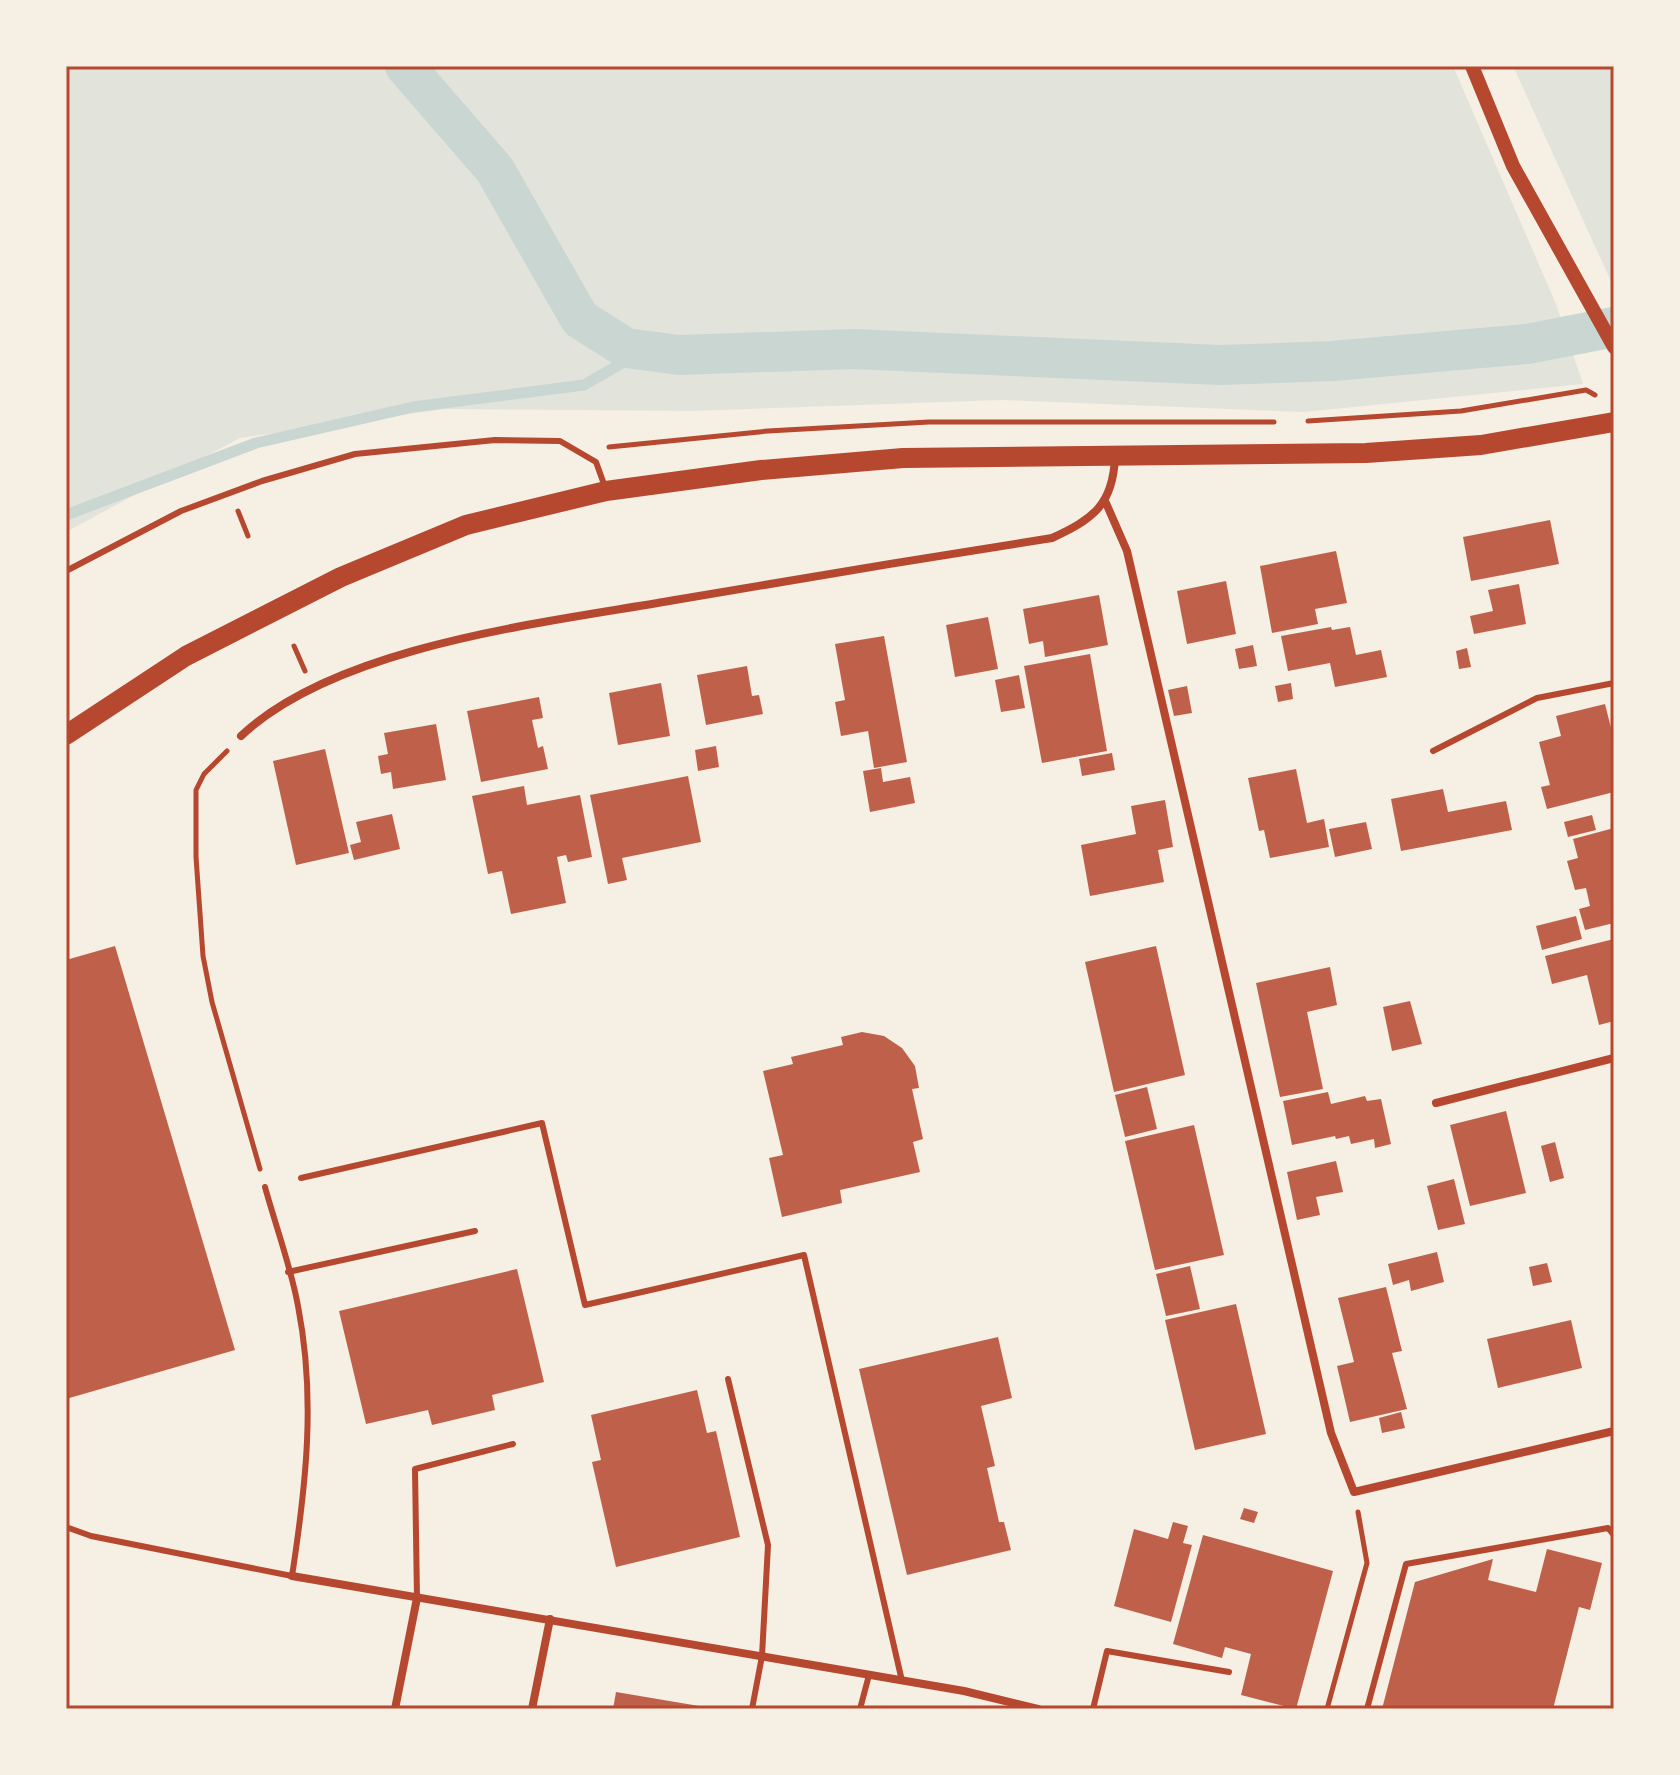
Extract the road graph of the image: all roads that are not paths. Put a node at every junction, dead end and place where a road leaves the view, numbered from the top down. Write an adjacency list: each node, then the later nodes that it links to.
1 (1472, 66): 2 (street)
2 (1614, 347)
3 (1614, 422): 4 (main road)
4 (1115, 457): 5 (main road); 6 (street)
5 (606, 491): 7 (lane); 9 (main road)
6 (1106, 503): 10 (street); 19 (street)
7 (66, 571)
8 (1614, 683): 11 (lane)
9 (66, 735)
10 (241, 736)
11 (1433, 751)
12 (1614, 1058): 13 (street)
13 (1436, 1103)
14 (301, 1178): 29 (lane)
15 (265, 1187): 17 (lane)
16 (475, 1231): 17 (lane)
17 (288, 1272): 23 (lane)
18 (728, 1379): 26 (lane)
19 (1614, 1431)
20 (513, 1444): 24 (lane)
21 (66, 1527): 23 (lane)
22 (1614, 1535): 36 (lane)
23 (292, 1576): 24 (street)
24 (417, 1598): 25 (street); 30 (street)
25 (550, 1619): 26 (street); 31 (street)
26 (762, 1656): 28 (street); 32 (lane)
27 (1229, 1672): 35 (lane)
28 (869, 1675): 29 (street); 33 (lane)
29 (902, 1681): 34 (street)
30 (395, 1709)
31 (532, 1709)
32 (752, 1709)
33 (860, 1709)
34 (1038, 1709)
35 (1093, 1709)
36 (1367, 1709)

